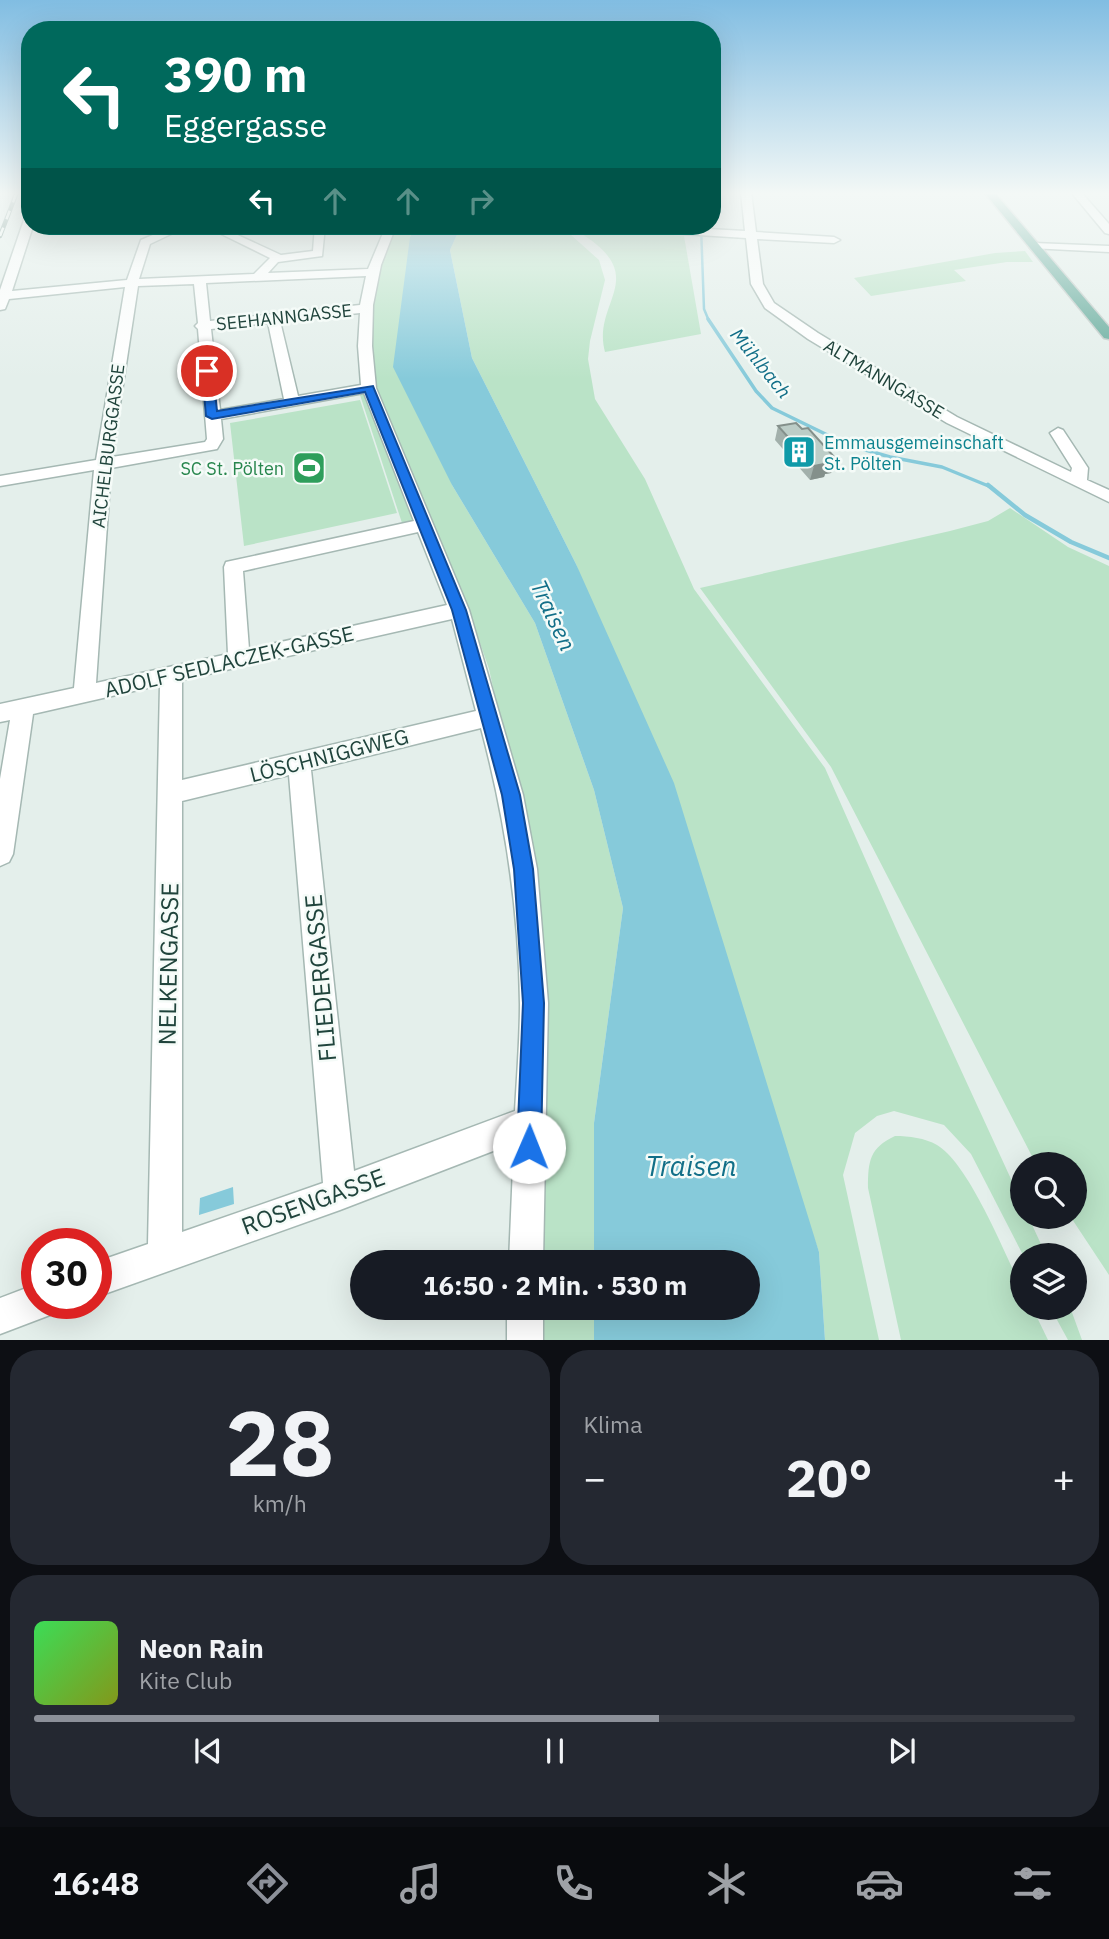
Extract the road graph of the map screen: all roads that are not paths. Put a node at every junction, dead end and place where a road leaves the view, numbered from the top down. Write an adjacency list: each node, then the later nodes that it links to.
1 (20, 255): 13 (street)
2 (141, 255): 12 (street, AICHELBURGGASSE)
3 (268, 255): 8 (street)
4 (313, 255): 8 (street)
5 (379, 255): 9 (street)
6 (754, 255): 24 (street, ALTMANNGASSE)
7 (1041, 255): 17 (main road)
8 (277, 259): 10 (street)
9 (372, 272): 10 (street); 14 (street)
10 (258, 277): 11 (street)
11 (200, 280): 12 (street); 16 (street)
12 (132, 283): 13 (street); 22 (street, AICHELBURGGASSE)
13 (2, 302)
14 (366, 308): 15 (street, SEEHANNGASSE); 18 (street)
15 (273, 317): 16 (street, SEEHANNGASSE); 19 (street)
16 (202, 326): 20 (street)
17 (1109, 335)
18 (369, 388): 19 (street); 26 (street)
19 (292, 402): 20 (street)
20 (212, 416): 22 (street)
21 (1058, 433): 24 (street)
22 (103, 464): 23 (street); 30 (street, AICHELBURGGASSE)
23 (0, 481)
24 (1079, 482): 25 (street, ALTMANNGASSE)
25 (1109, 497)
26 (424, 525): 27 (street); 28 (street)
27 (459, 610): 28 (street, ADOLF SEDLACZEK-GASSE); 32 (street)
28 (239, 658): 29 (street, ADOLF SEDLACZEK-GASSE)
29 (171, 674): 30 (street, ADOLF SEDLACZEK-GASSE); 34 (street, NELKENGASSE)
30 (83, 694): 31 (street, ADOLF SEDLACZEK-GASSE)
31 (12, 711): 35 (street)
32 (489, 717): 33 (street, LÖSCHNIGGWEG); 36 (street)
33 (299, 762): 34 (street, LÖSCHNIGGWEG); 37 (street, FLIEDERGASSE)
34 (169, 794): 39 (street, NELKENGASSE)
35 (0, 854)
36 (530, 1121): 37 (street, ROSENGASSE); 38 (street)
37 (340, 1193): 39 (street, ROSENGASSE)
38 (526, 1250)
39 (165, 1254): 40 (street, ROSENGASSE)
40 (112, 1274)
41 (21, 1308): 42 (street)
42 (0, 1315)
43 (525, 1320): 44 (street)
44 (525, 1340)

